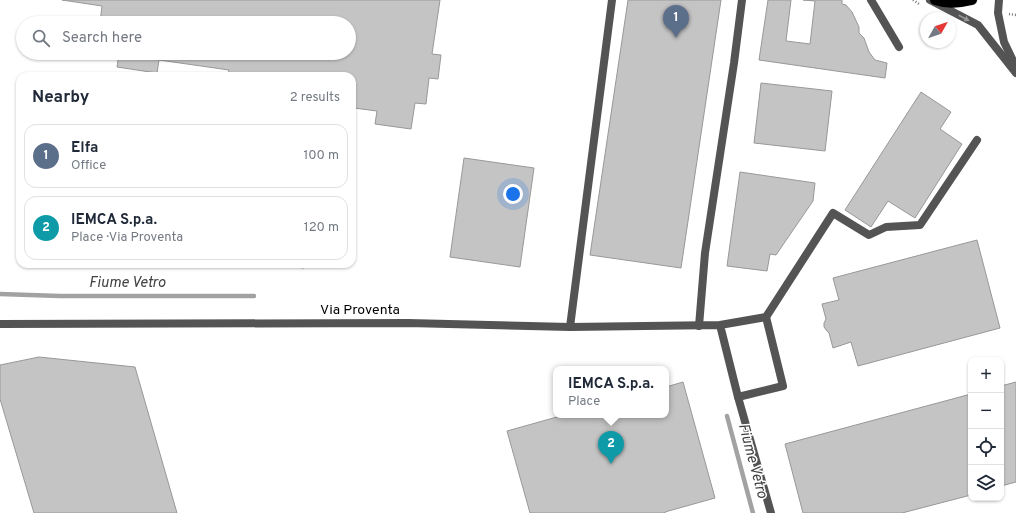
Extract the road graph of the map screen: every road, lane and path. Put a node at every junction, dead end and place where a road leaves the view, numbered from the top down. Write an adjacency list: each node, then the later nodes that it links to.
1 (612, 0): 16 (street)
2 (742, 0): 15 (street)
3 (871, 0): 8 (street)
4 (930, 0): 10 (street, one-way to 10)
5 (935, 0): 6 (main road)
6 (972, 0)
7 (999, 0): 9 (street)
8 (900, 47)
9 (1016, 67)
10 (1016, 73)
11 (977, 140): 12 (street)
12 (766, 317): 14 (street, Via Proventa); 17 (street)
13 (0, 324): 16 (street, Via Proventa)
14 (720, 325): 15 (street, Via Proventa); 17 (street)
15 (699, 326): 16 (street, Via Proventa)
16 (570, 328)
17 (738, 397): 18 (street)
18 (771, 513)

